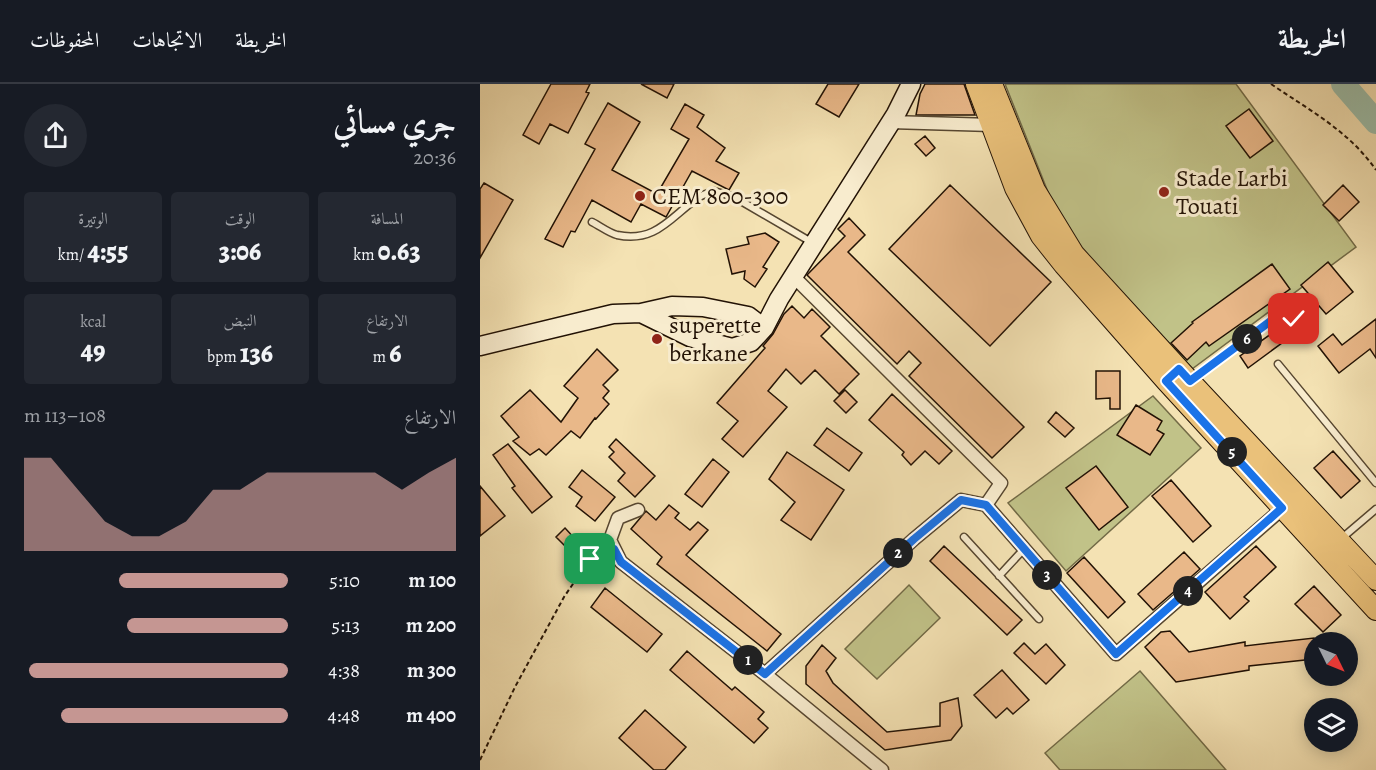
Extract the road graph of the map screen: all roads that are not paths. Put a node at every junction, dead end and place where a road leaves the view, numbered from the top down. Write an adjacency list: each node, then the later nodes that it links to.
1 (911, 84): 4 (main road)
2 (976, 84): 5 (main road)
3 (992, 84): 14 (main road)
4 (890, 122): 5 (street); 7 (main road)
5 (992, 125): 14 (main road)
6 (592, 222): 7 (lane)
7 (814, 244): 8 (main road)
8 (793, 276): 11 (main road); 16 (street)
9 (1314, 307): 14 (lane)
10 (641, 313): 11 (main road); 11 (main road); 12 (main road)
11 (764, 328)
12 (480, 346)
13 (1278, 364): 15 (lane)
14 (1178, 377): 17 (main road); 21 (main road)
15 (1376, 483)
16 (986, 505): 22 (street); 27 (street)
17 (1282, 508): 22 (street); 25 (main road)
18 (1376, 509): 21 (lane)
19 (638, 510): 27 (street)
20 (964, 537): 23 (lane)
21 (1340, 540): 24 (main road)
22 (1024, 549): 23 (lane)
23 (999, 576): 26 (lane)
24 (1376, 580)
25 (1376, 610)
26 (1039, 618)
27 (765, 674): 28 (street)
28 (882, 770)

